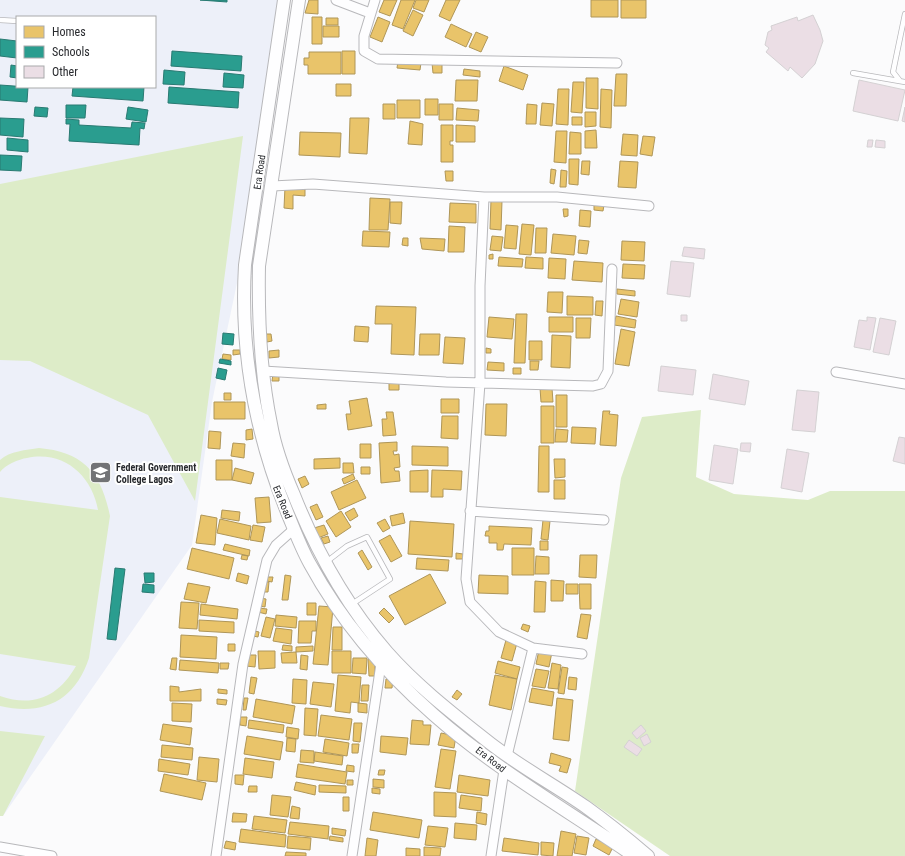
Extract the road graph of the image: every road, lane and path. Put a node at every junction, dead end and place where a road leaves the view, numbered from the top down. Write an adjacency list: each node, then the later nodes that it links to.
1 (284, 0): 20 (main road, Era Road)
2 (299, 0): 12 (main road)
3 (336, 0): 5 (street)
4 (375, 0): 5 (street)
5 (370, 13): 9 (street)
6 (905, 14): 11 (lane)
7 (0, 20): 8 (lane)
8 (16, 21)
9 (617, 63)
10 (853, 73): 11 (lane)
11 (902, 81)
12 (272, 186): 13 (street); 16 (main road)
13 (484, 197): 14 (street); 18 (street)
14 (649, 206)
15 (612, 269): 18 (street)
16 (263, 372): 18 (street); 20 (main road)
17 (836, 372): 19 (street)
18 (480, 383): 21 (street)
19 (905, 384)
20 (271, 449): 23 (main road, Era Road); 24 (main road)
21 (470, 511): 22 (street); 26 (street)
22 (604, 520)
23 (294, 529): 28 (main road, Era Road); 33 (street)
24 (324, 564): 25 (main road); 25 (lane)
25 (351, 606): 29 (main road)
26 (533, 648): 27 (street); 29 (street)
27 (582, 654)
28 (381, 664): 30 (main road, Era Road); 34 (street)
29 (507, 756): 37 (main road)
30 (504, 770): 35 (street); 36 (main road, Era Road)
31 (0, 847): 32 (street)
32 (52, 856)
33 (216, 856)
34 (352, 856)
35 (491, 856)
36 (634, 856)
37 (648, 856)

